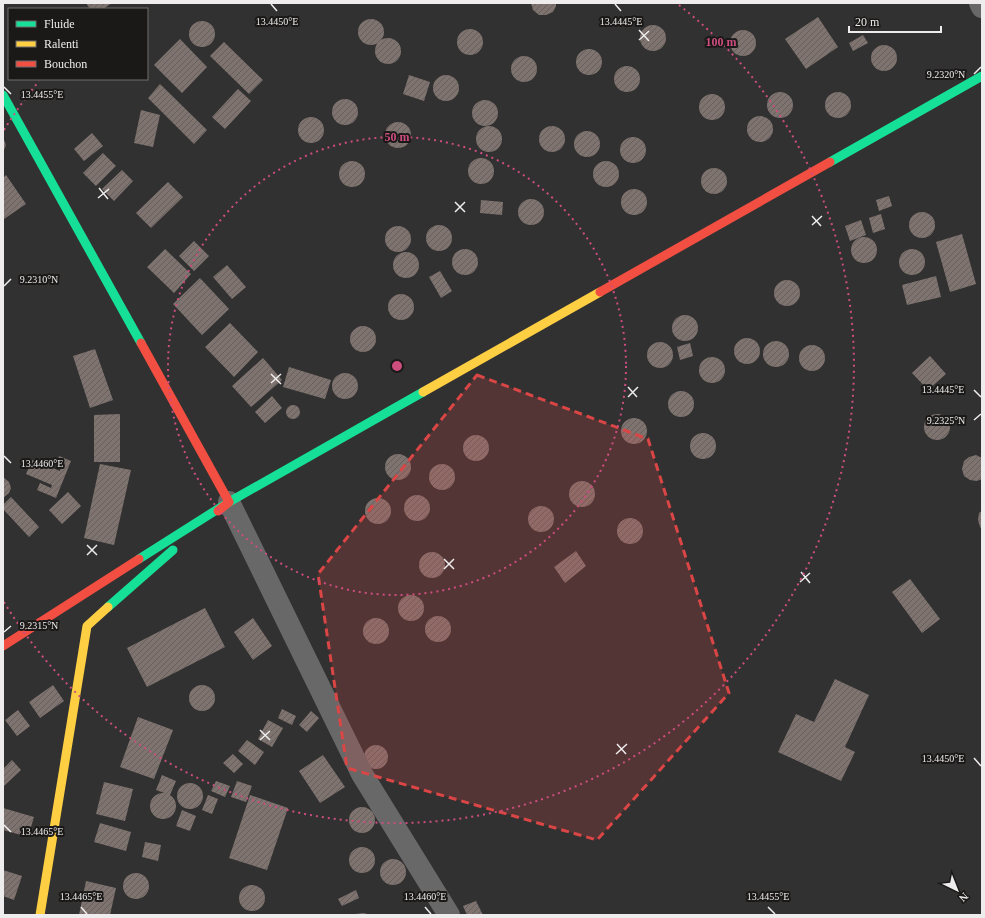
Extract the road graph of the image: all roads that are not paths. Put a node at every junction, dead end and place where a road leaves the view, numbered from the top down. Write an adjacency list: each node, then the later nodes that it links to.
1 (980, 3): 2 (street)
2 (982, 7)
3 (982, 76): 5 (street)
4 (3, 95): 5 (street)
5 (229, 502): 6 (street); 7 (street); 8 (street)
6 (3, 646)
7 (40, 915)
8 (449, 915)

